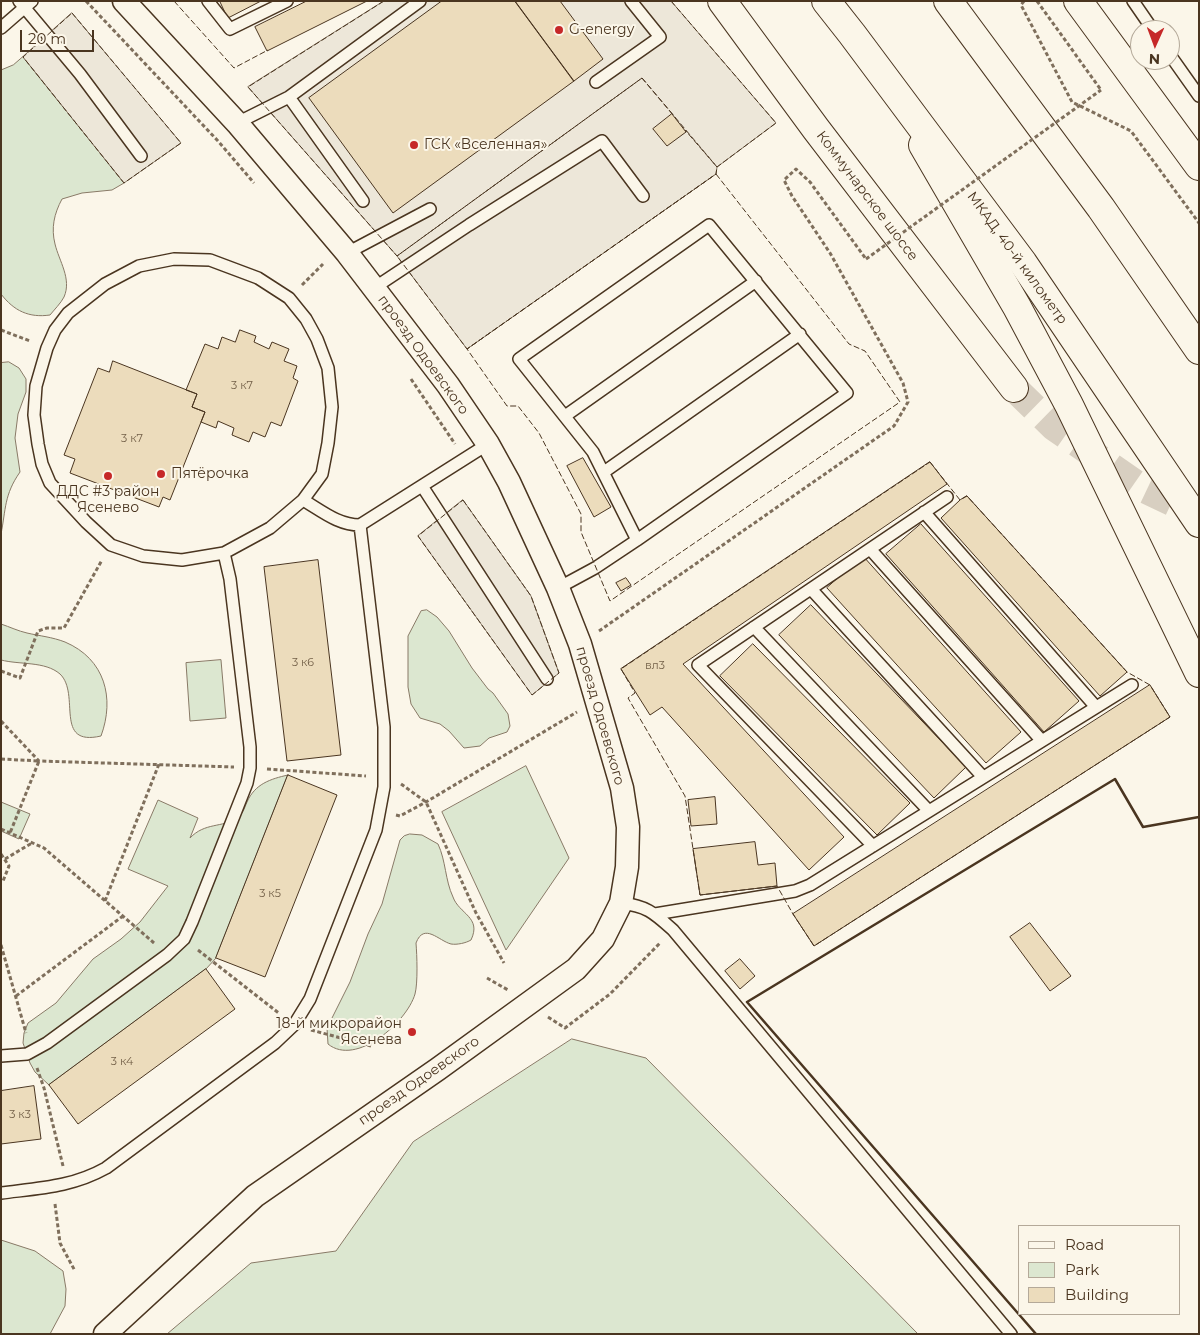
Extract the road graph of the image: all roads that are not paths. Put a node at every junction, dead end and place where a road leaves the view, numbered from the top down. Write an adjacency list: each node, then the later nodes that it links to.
1 (124, 1): 19 (street, проезд Одоевского)
2 (208, 1): 3 (lane)
3 (287, 1)
4 (420, 1): 18 (lane)
5 (631, 1): 16 (lane)
6 (722, 1): 30 (main road, Коммунарское шоссе)
7 (826, 1): 15 (main road, МКАД, 40-й километр)
8 (948, 1): 29 (main road)
9 (1078, 1): 21 (main road)
10 (1133, 1): 12 (lane)
11 (25, 4): 13 (lane); 20 (lane)
12 (1146, 20)
13 (1, 28)
14 (1180, 68): 17 (lane)
15 (881, 72): 38 (main road, МКАД, 40-й километр); 46 (main road)
16 (596, 82)
17 (1199, 96)
18 (289, 97): 19 (lane); 23 (lane)
19 (237, 123): 25 (street, проезд Одоевского)
20 (141, 156)
21 (1199, 166)
22 (643, 196): 27 (lane)
23 (363, 201)
24 (430, 209): 25 (lane)
25 (347, 253): 27 (street, проезд Одоевского)
26 (756, 281): 28 (lane); 31 (lane); 31 (lane)
27 (374, 288): 32 (street, проезд Одоевского)
28 (800, 334): 33 (lane); 40 (lane)
29 (1199, 350)
30 (1014, 388)
31 (564, 416): 33 (lane)
32 (488, 444): 34 (lane); 43 (street, проезд Одоевского)
33 (604, 472): 40 (lane)
34 (422, 486): 39 (lane); 47 (lane)
35 (947, 497): 37 (lane)
36 (303, 500): 39 (lane); 42 (lane); 42 (lane)
37 (924, 512): 41 (lane); 49 (lane)
38 (1199, 523)
39 (360, 526): 57 (lane)
40 (638, 540): 43 (lane)
41 (870, 549): 44 (lane); 50 (lane)
42 (224, 553): 56 (lane)
43 (558, 588): 54 (street, проезд Одоевского)
44 (811, 588): 45 (lane); 51 (lane)
45 (754, 627): 52 (lane); 53 (lane)
46 (1199, 673)
47 (546, 679)
48 (1132, 685): 49 (lane)
49 (1096, 707): 50 (lane)
50 (1042, 741): 51 (lane)
51 (983, 778): 52 (lane)
52 (929, 811): 53 (lane)
53 (873, 846): 55 (lane)
54 (621, 903): 55 (lane); 58 (street, проезд Одоевского)
55 (655, 914): 59 (lane)
56 (1, 1056)
57 (1, 1193)
58 (105, 1334)
59 (1011, 1334)

